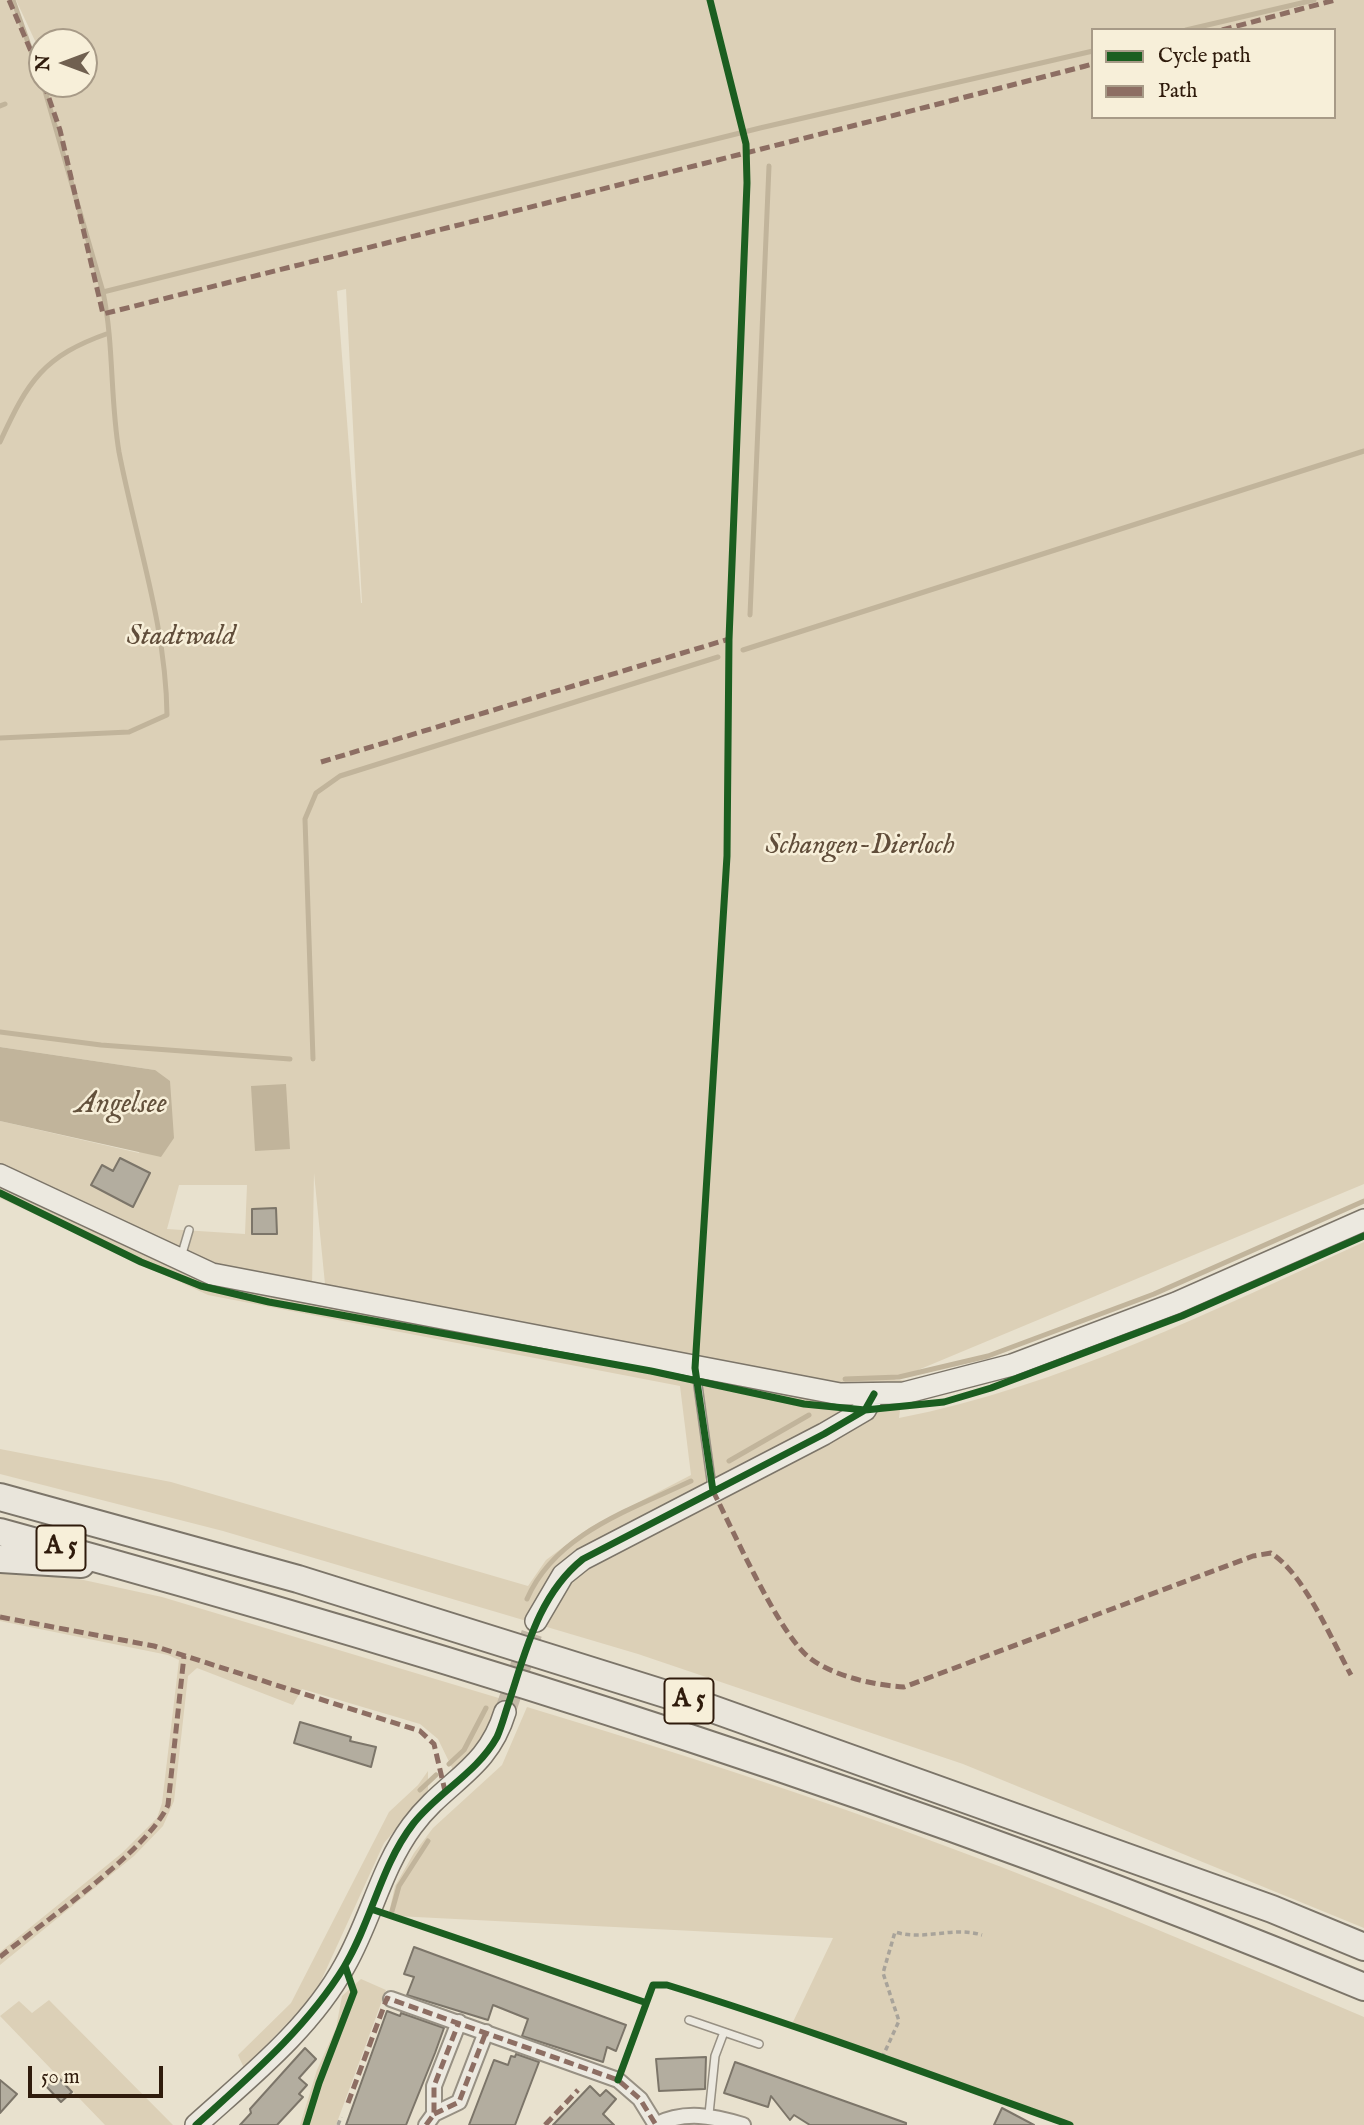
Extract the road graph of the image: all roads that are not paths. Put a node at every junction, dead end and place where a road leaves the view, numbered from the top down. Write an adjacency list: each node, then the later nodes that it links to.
1 (0, 1175): 4 (street)
2 (1364, 1220): 6 (street)
3 (189, 1230): 4 (lane)
4 (180, 1261): 5 (street)
5 (695, 1368): 7 (street); 9 (lane)
6 (874, 1394): 7 (street); 8 (street)
7 (840, 1395): 8 (street)
8 (824, 1434): 9 (street)
9 (713, 1491): 14 (street)
10 (0, 1497): 16 (highway, A 5)
11 (0, 1531): 13 (highway, A 5)
12 (0, 1559): 13 (highway)
13 (121, 1565): 17 (highway, A 5)
14 (536, 1622)
15 (505, 1712): 26 (street)
16 (1364, 1947)
17 (1364, 1987)
18 (391, 1999): 20 (street)
19 (689, 2020): 22 (lane)
20 (459, 2022): 21 (street); 25 (street)
21 (486, 2032): 25 (street); 27 (street)
22 (724, 2032): 23 (lane); 24 (lane)
23 (760, 2044)
24 (709, 2114): 27 (street); 28 (street)
25 (430, 2119)
26 (196, 2125)
27 (655, 2125)
28 (743, 2125)

